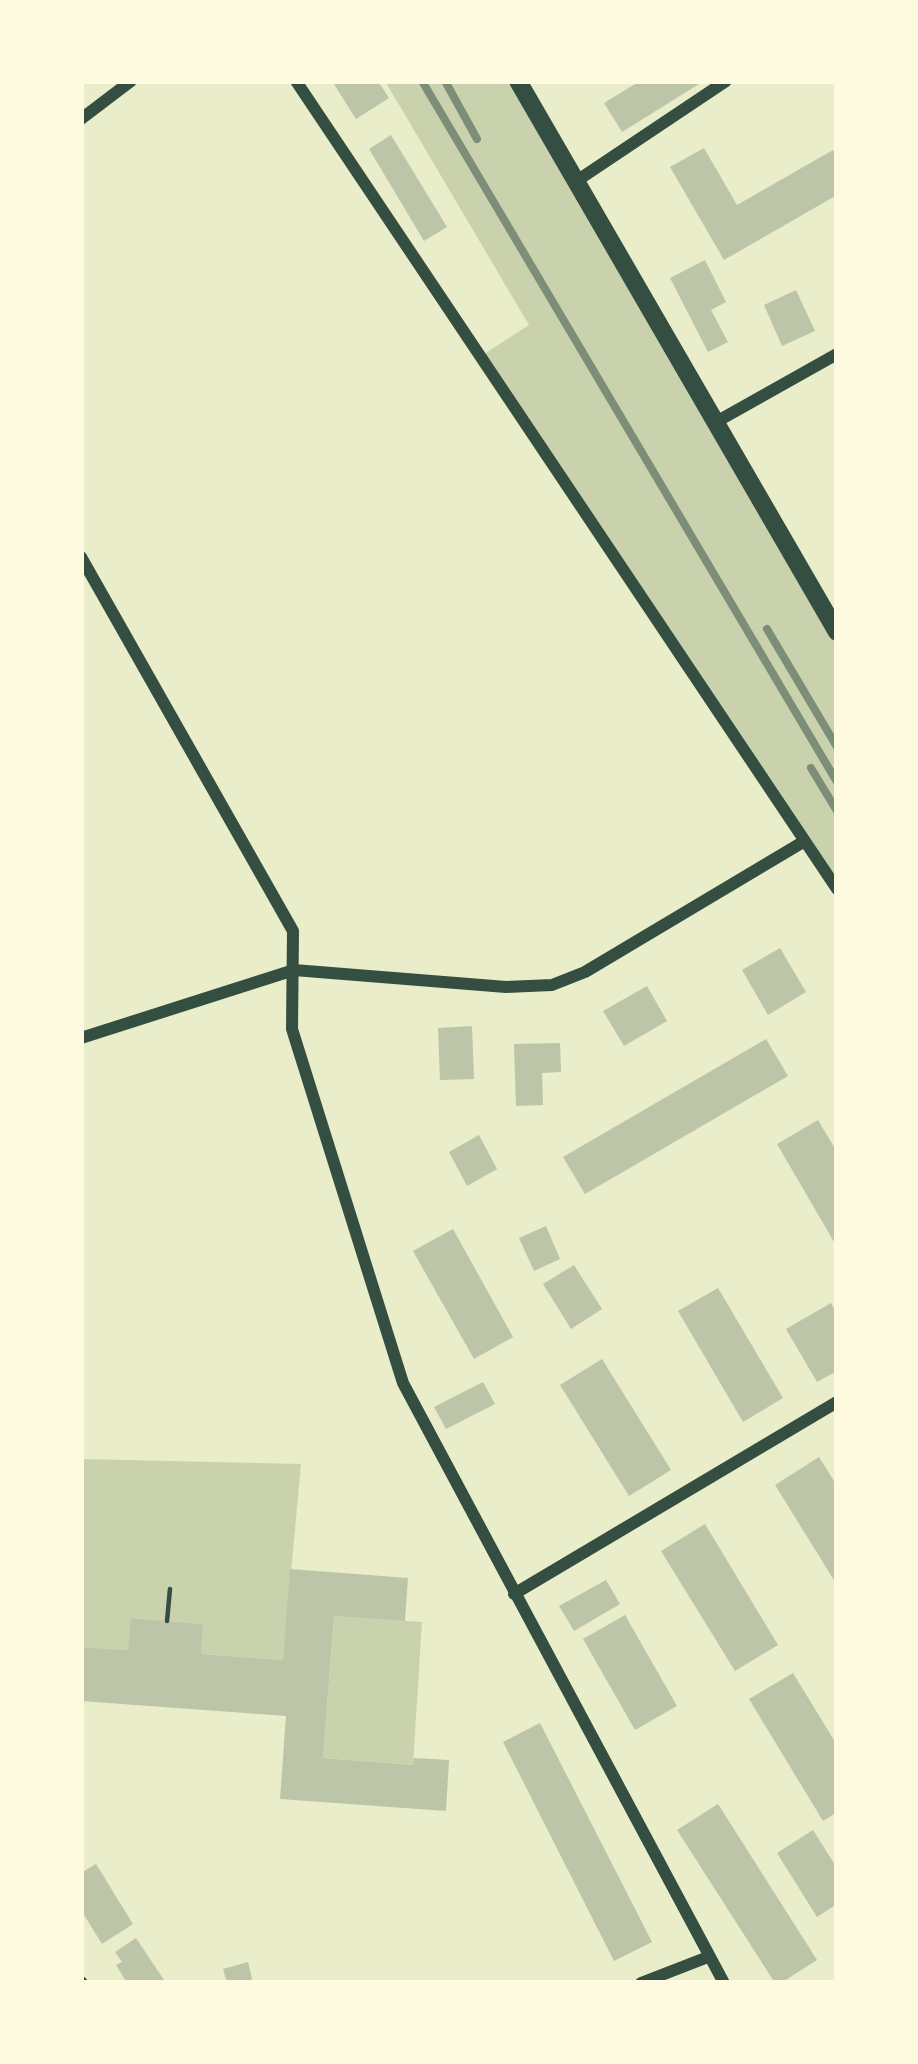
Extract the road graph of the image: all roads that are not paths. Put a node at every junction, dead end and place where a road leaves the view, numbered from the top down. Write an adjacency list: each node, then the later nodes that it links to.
1 (131, 81): 5 (street)
2 (296, 81): 11 (street)
3 (518, 81): 6 (main road)
4 (726, 81): 6 (street)
5 (81, 119)
6 (575, 182): 8 (main road)
7 (837, 354): 8 (street)
8 (716, 422): 10 (main road)
9 (81, 557): 13 (street)
10 (837, 632)
11 (803, 842): 12 (street); 13 (street)
12 (837, 889)
13 (294, 970): 14 (street); 16 (street)
14 (81, 1038)
15 (837, 1402): 16 (street)
16 (514, 1594): 17 (street)
17 (708, 1957): 18 (street); 19 (street)
18 (641, 1983)
19 (724, 1983)

